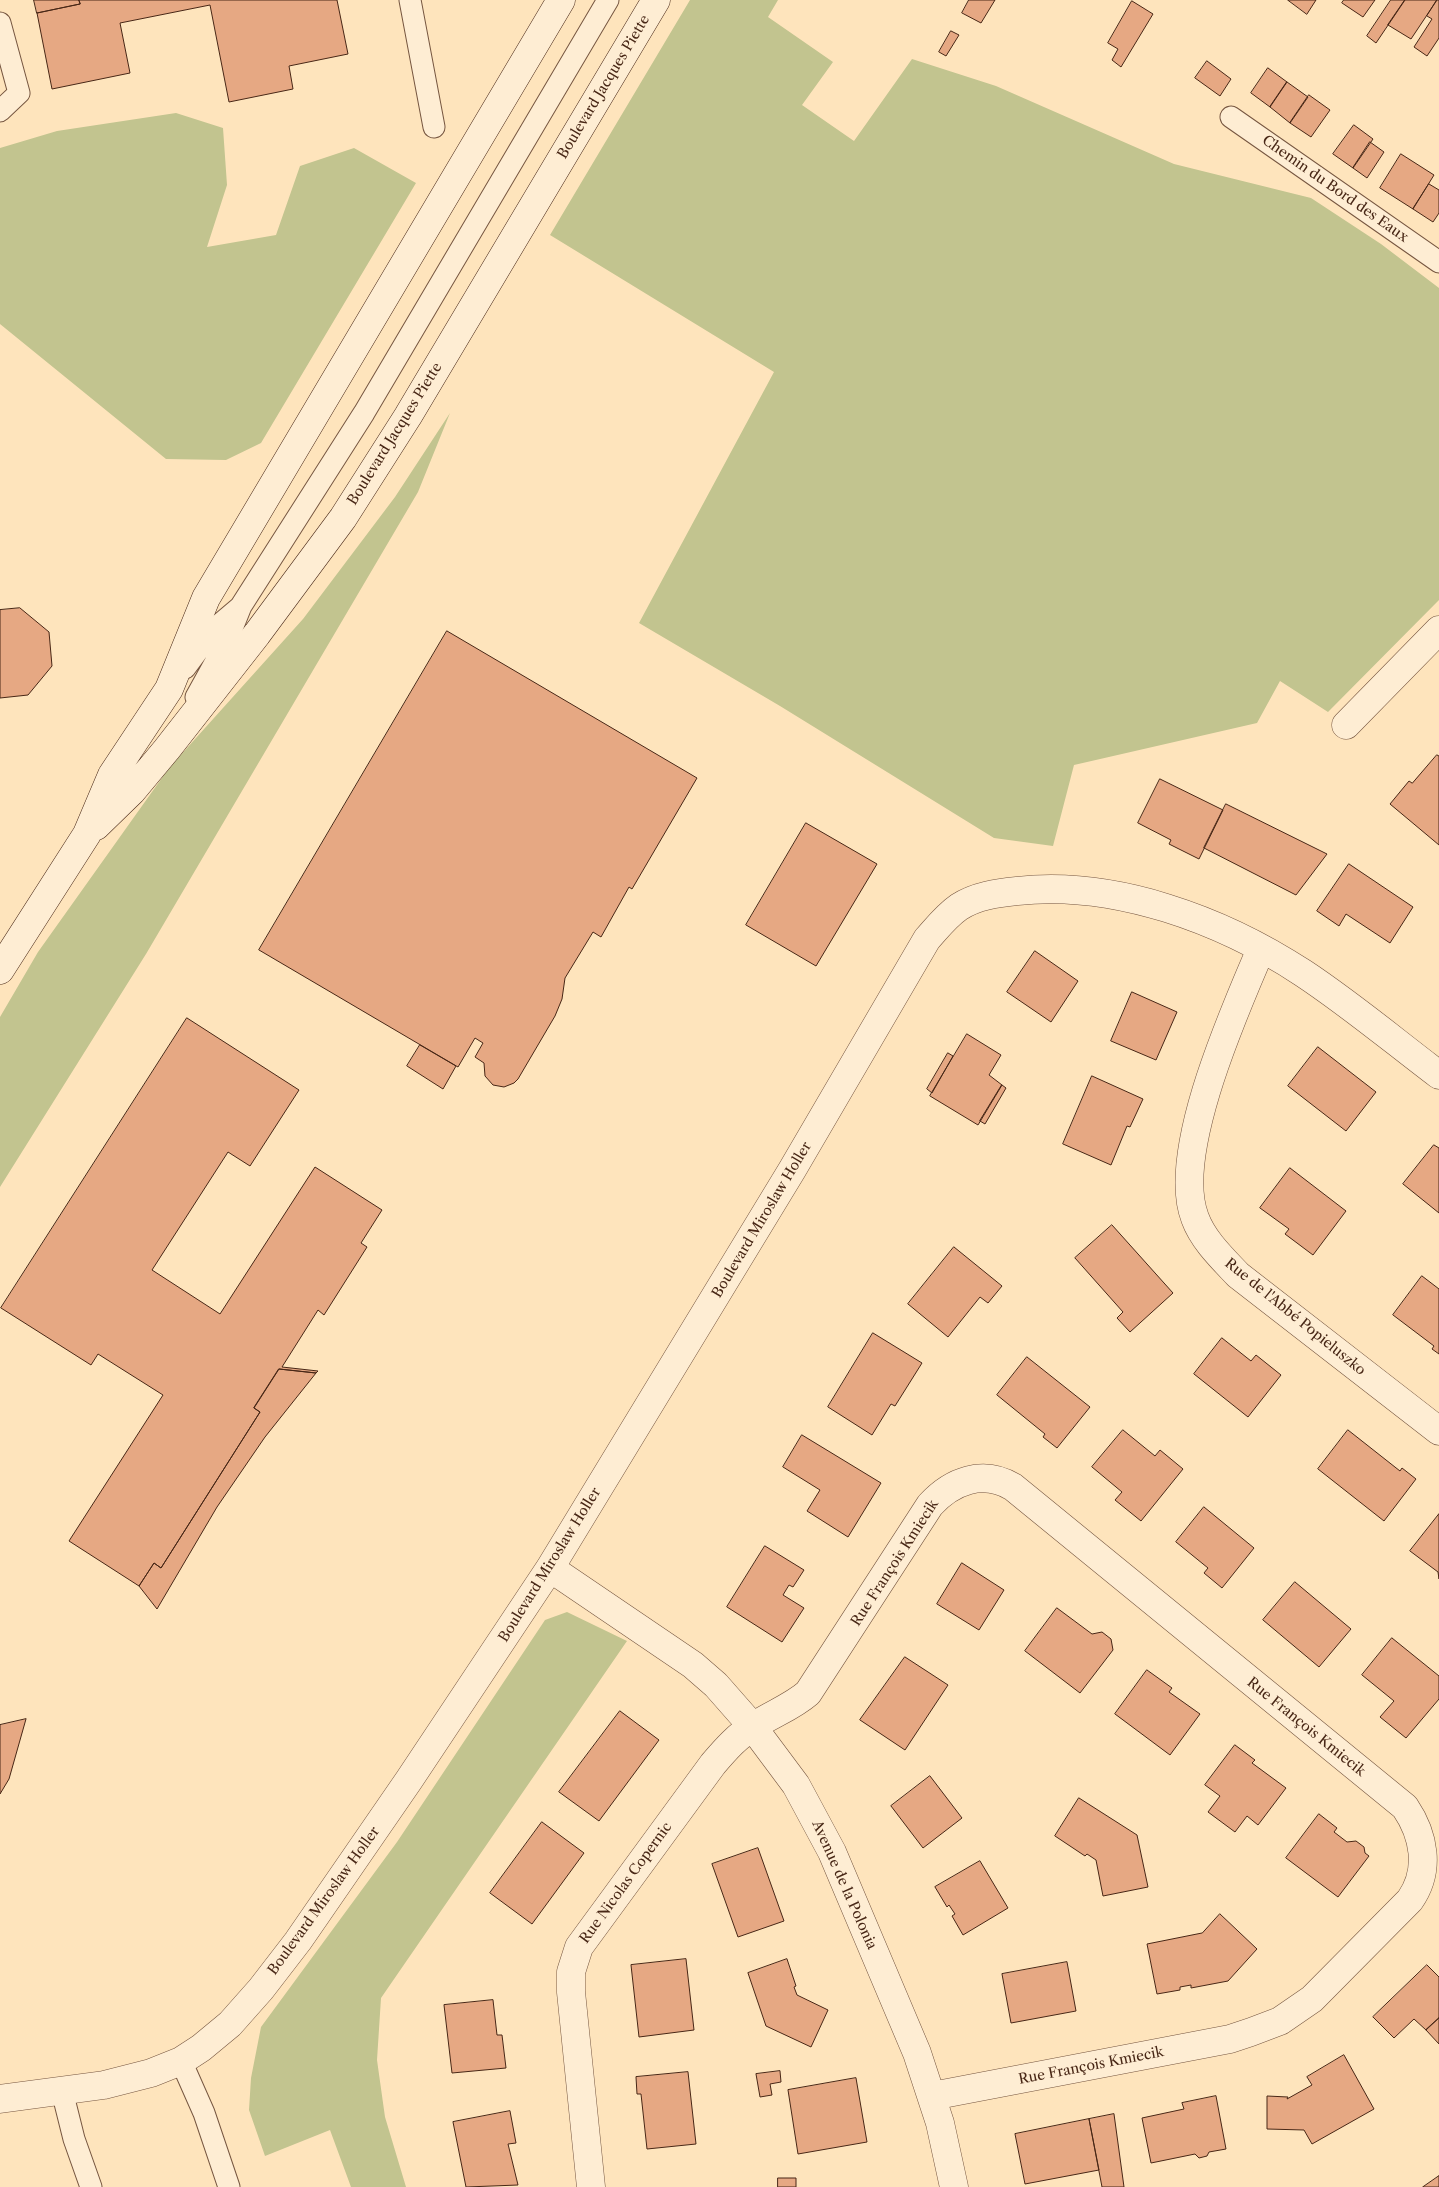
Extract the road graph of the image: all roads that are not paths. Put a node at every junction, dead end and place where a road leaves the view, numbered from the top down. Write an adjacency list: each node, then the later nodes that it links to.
1 (410, 0): 8 (lane)
2 (561, 0): 12 (street, Boulevard Jacques Piette)
3 (608, 0): 10 (lane)
4 (656, 0): 14 (street, Boulevard Jacques Piette)
5 (0, 23): 6 (lane)
6 (0, 111)
7 (1231, 117): 9 (lane, Chemin du Bord des Eaux)
8 (434, 127)
9 (1439, 262)
10 (241, 606): 12 (lane); 14 (lane)
11 (1439, 630): 13 (street)
12 (170, 689): 15 (street, Boulevard Jacques Piette)
13 (1346, 725)
14 (167, 749): 15 (street, Boulevard Jacques Piette)
15 (88, 834): 17 (street, Boulevard Jacques Piette)
16 (1260, 949): 18 (street, Boulevard Miroslaw Holler); 19 (street, Rue de l'Abbé Popieluszko); 20 (street, Boulevard Miroslaw Holler)
17 (0, 970)
18 (1439, 1076)
19 (1439, 1431)
20 (550, 1568): 21 (street, Avenue de la Polonia); 22 (street, Boulevard Miroslaw Holler)
21 (752, 1726): 24 (street, Avenue de la Polonia); 24 (street, Rue François Kmiecik); 28 (street, Rue Nicolas Copernic)
22 (181, 2062): 23 (street, Boulevard Miroslaw Holler); 27 (lane)
23 (62, 2091): 25 (street, Boulevard Miroslaw Holler); 26 (lane)
24 (932, 2096): 29 (street, Avenue de la Polonia)
25 (0, 2099)
26 (91, 2187)
27 (229, 2187)
28 (591, 2187)
29 (954, 2187)

